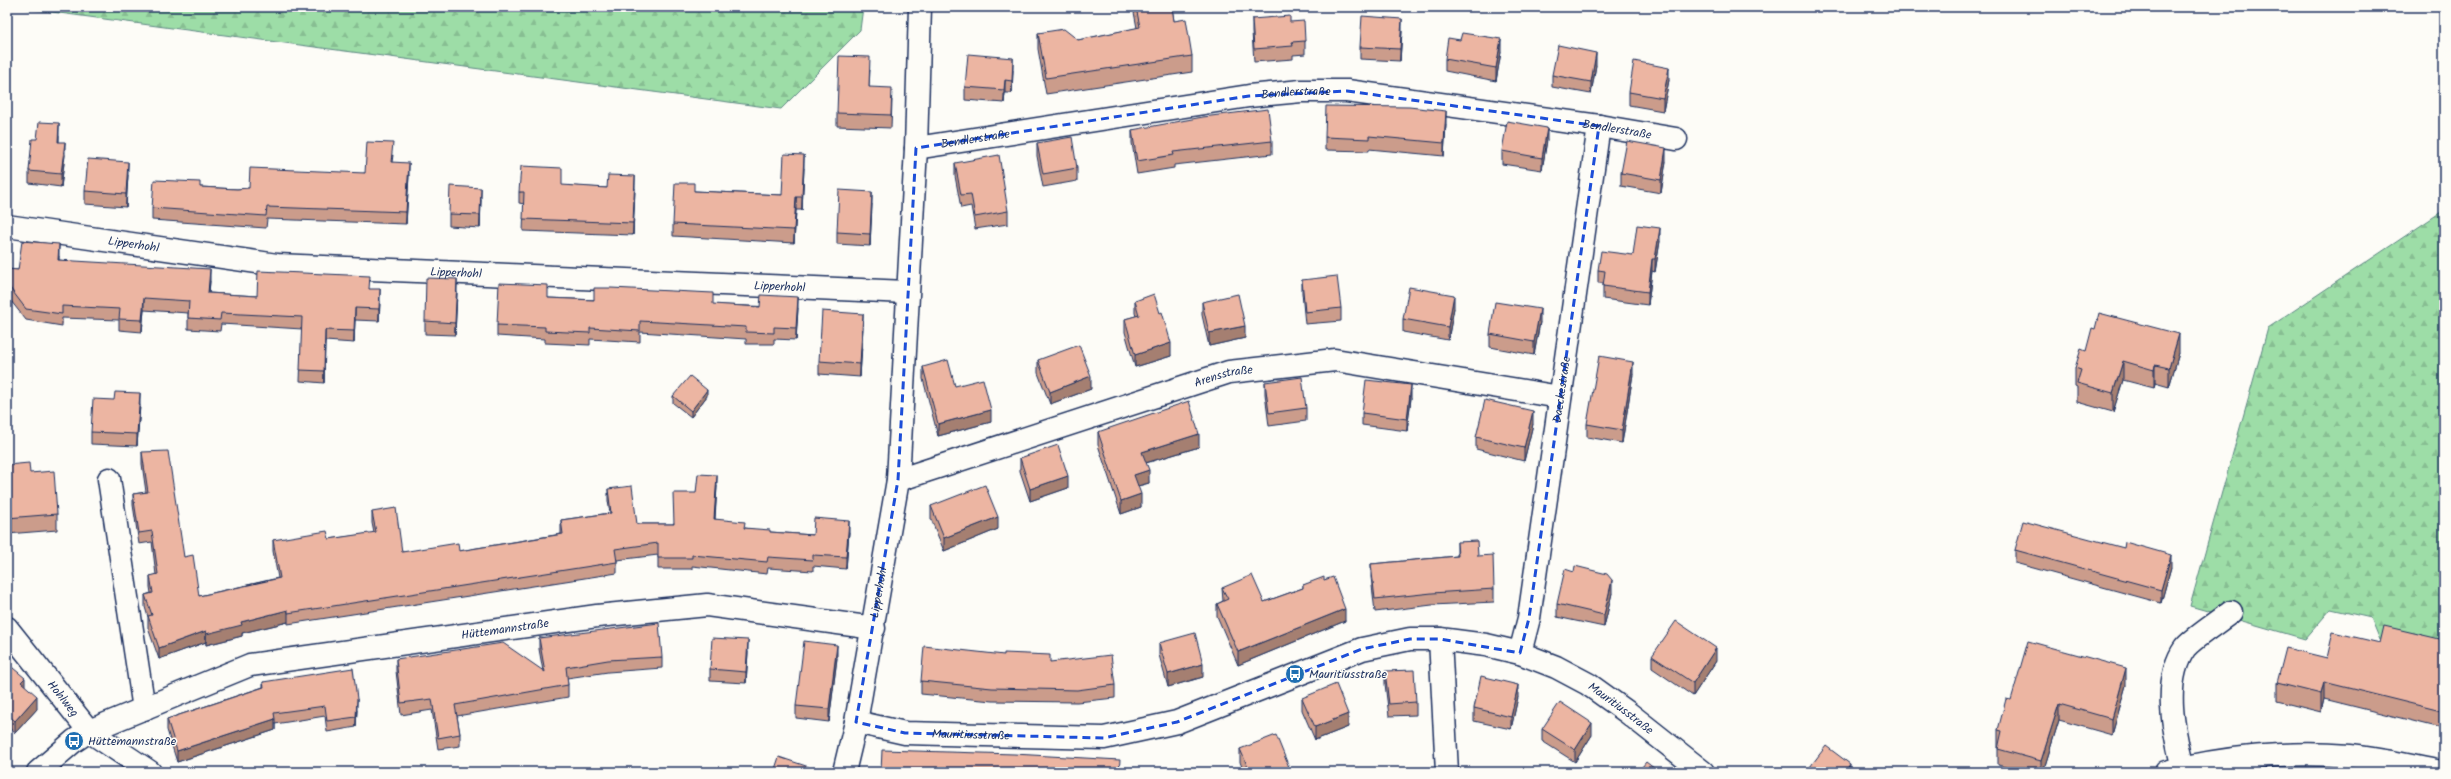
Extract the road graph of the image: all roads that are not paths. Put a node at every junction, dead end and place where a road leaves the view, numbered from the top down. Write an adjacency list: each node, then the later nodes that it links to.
1 (920, 9): 4 (street, Lipperhohl)
2 (1598, 126): 3 (street, Bendlerstraße); 4 (street, Bendlerstraße); 7 (street, Daeckestraße)
3 (1676, 139)
4 (916, 148): 6 (street, Lipperhohl)
5 (7, 226): 6 (street, Lipperhohl)
6 (907, 292): 9 (street, Lipperhohl)
7 (1560, 397): 9 (street, Arensstraße); 14 (street, Daeckestraße)
8 (109, 480): 15 (street)
9 (898, 480): 12 (street, Lipperhohl)
10 (2231, 612): 18 (street)
11 (7, 628): 17 (street, Hohlweg)
12 (874, 628): 15 (street, Hüttemannstraße); 16 (street, Lipperhohl)
13 (1440, 639): 14 (street, Mauritiusstraße); 16 (street, Mauritiusstraße); 22 (street)
14 (1520, 653): 23 (street, Mauritiusstraße)
15 (144, 709): 17 (street, Hüttemannstraße)
16 (856, 722): 21 (street, Lipperhohl)
17 (89, 731): 19 (street, Hüttemannstraße); 20 (street, Hohlweg)
18 (2174, 770): 24 (street)
19 (38, 772)
20 (150, 772)
21 (844, 772)
22 (1447, 772)
23 (1703, 772)
24 (2441, 772)

